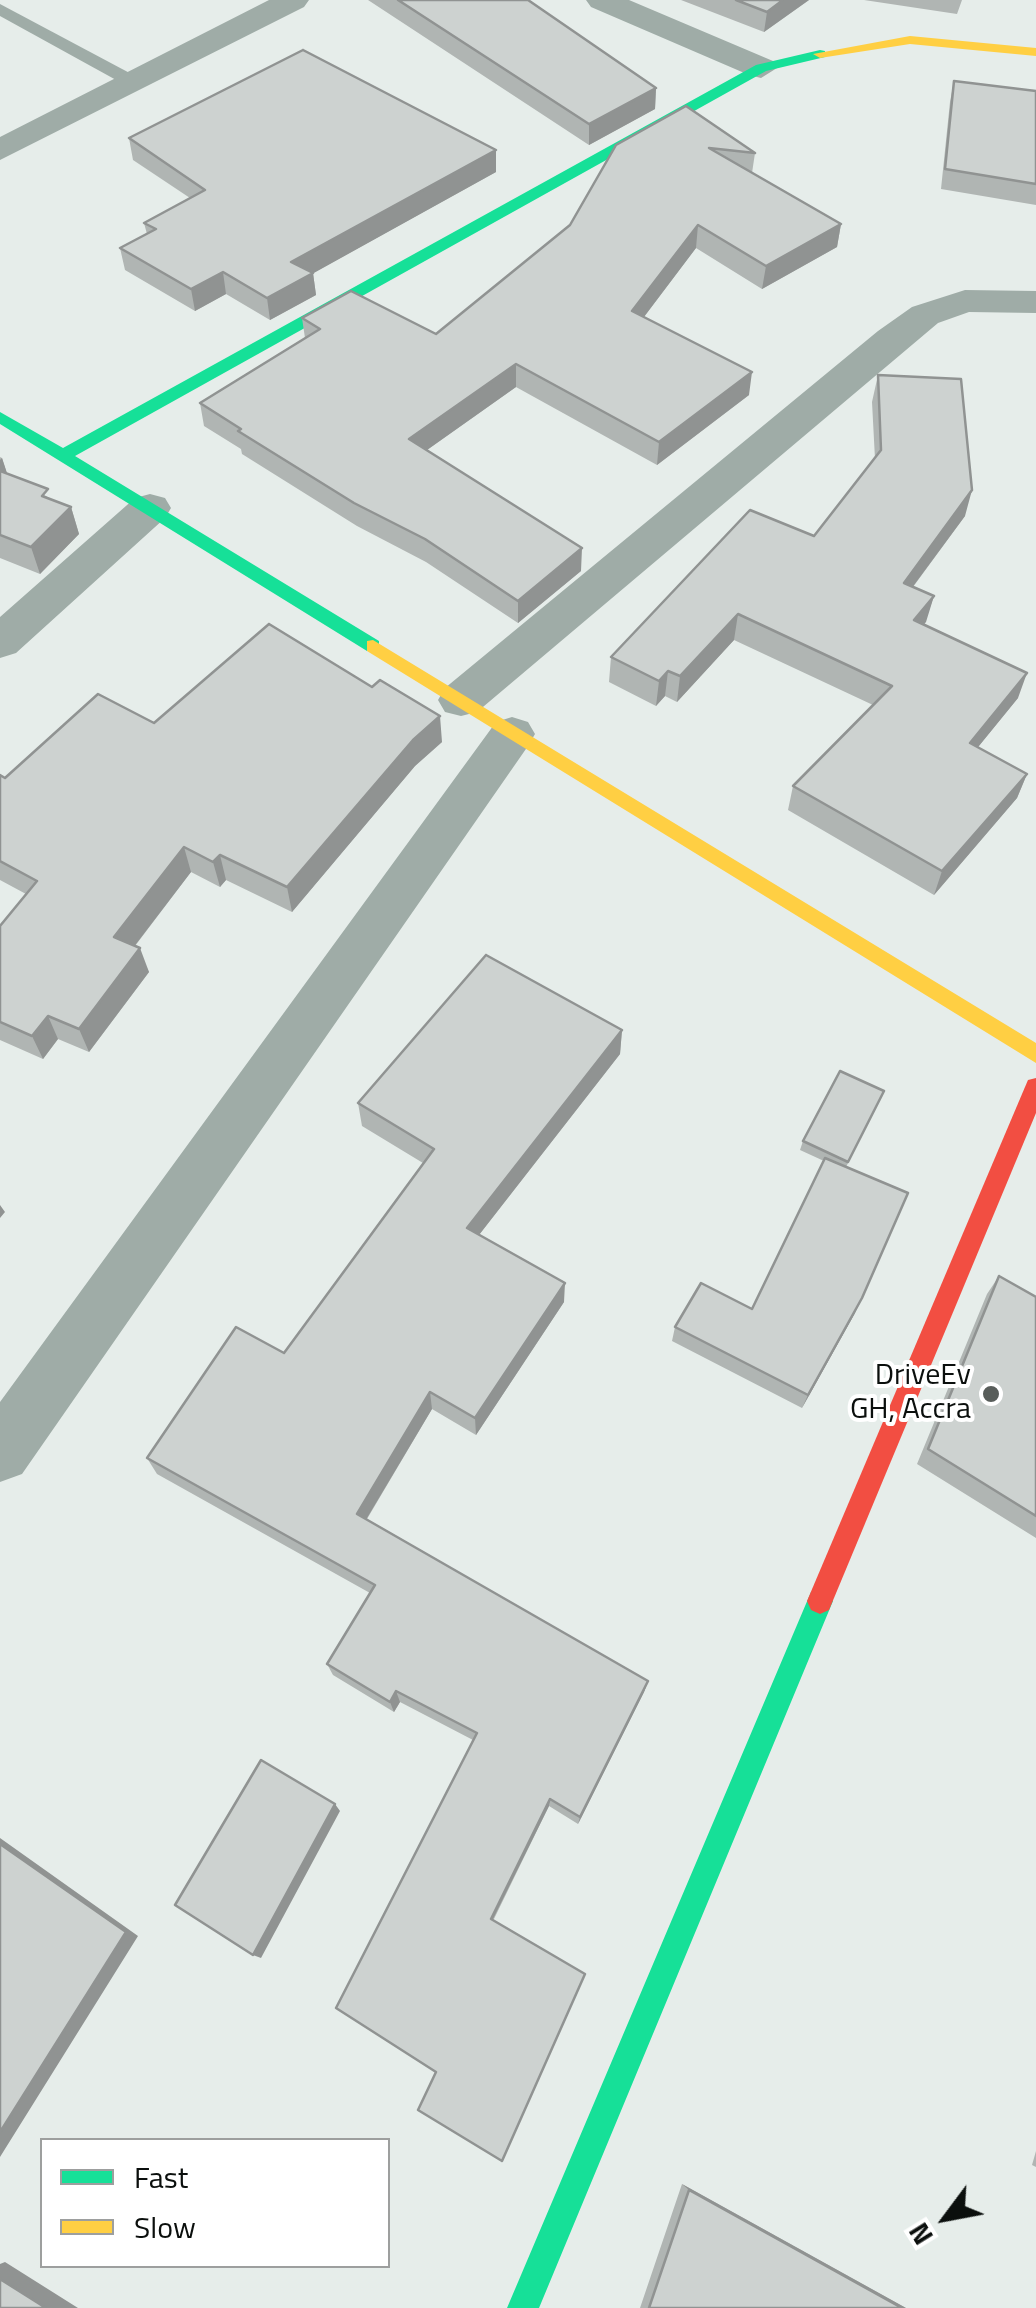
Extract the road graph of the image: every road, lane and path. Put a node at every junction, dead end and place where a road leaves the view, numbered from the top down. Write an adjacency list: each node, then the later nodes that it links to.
1 (293, 0): 6 (street)
2 (602, 0): 5 (street)
3 (0, 10): 6 (lane)
4 (1036, 52): 5 (street)
5 (761, 68): 10 (street)
6 (133, 82): 7 (street)
7 (0, 150)
8 (1036, 302): 13 (street)
9 (0, 418): 10 (street)
10 (64, 456): 11 (street)
11 (150, 508): 12 (street); 13 (street)
12 (0, 642)
13 (461, 700): 14 (street)
14 (512, 734): 15 (street); 17 (street)
15 (1036, 1054)
16 (1036, 1087): 18 (street)
17 (0, 1453)
18 (523, 2308)

